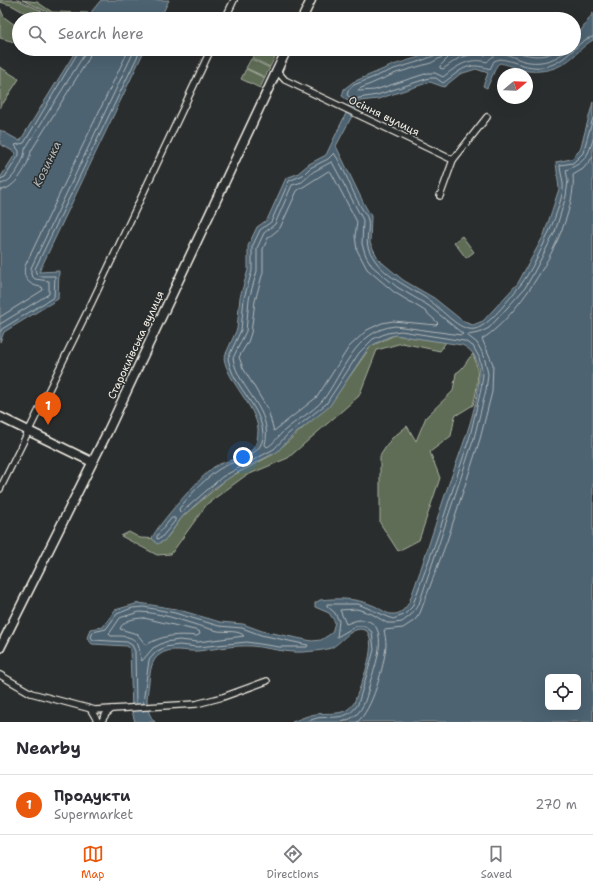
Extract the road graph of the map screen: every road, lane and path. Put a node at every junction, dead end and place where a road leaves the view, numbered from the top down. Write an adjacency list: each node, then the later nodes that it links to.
1 (234, 0): 3 (street)
2 (311, 0): 4 (street)
3 (228, 12)
4 (305, 12)
5 (208, 56): 12 (street)
6 (283, 56): 7 (street, Старокиївська вулиця)
7 (276, 70): 9 (street, Осіння вулиця); 13 (street, Старокиївська вулиця)
8 (486, 117): 9 (street)
9 (453, 160): 10 (street)
10 (440, 196)
11 (0, 417): 12 (street)
12 (29, 430): 13 (street); 14 (street)
13 (92, 462): 15 (street, Старокиївська вулиця)
14 (0, 489)
15 (0, 648)
16 (0, 675): 18 (street)
17 (267, 681): 19 (street)
18 (81, 706): 19 (street); 20 (street)
19 (115, 709): 20 (street)
20 (100, 722)

